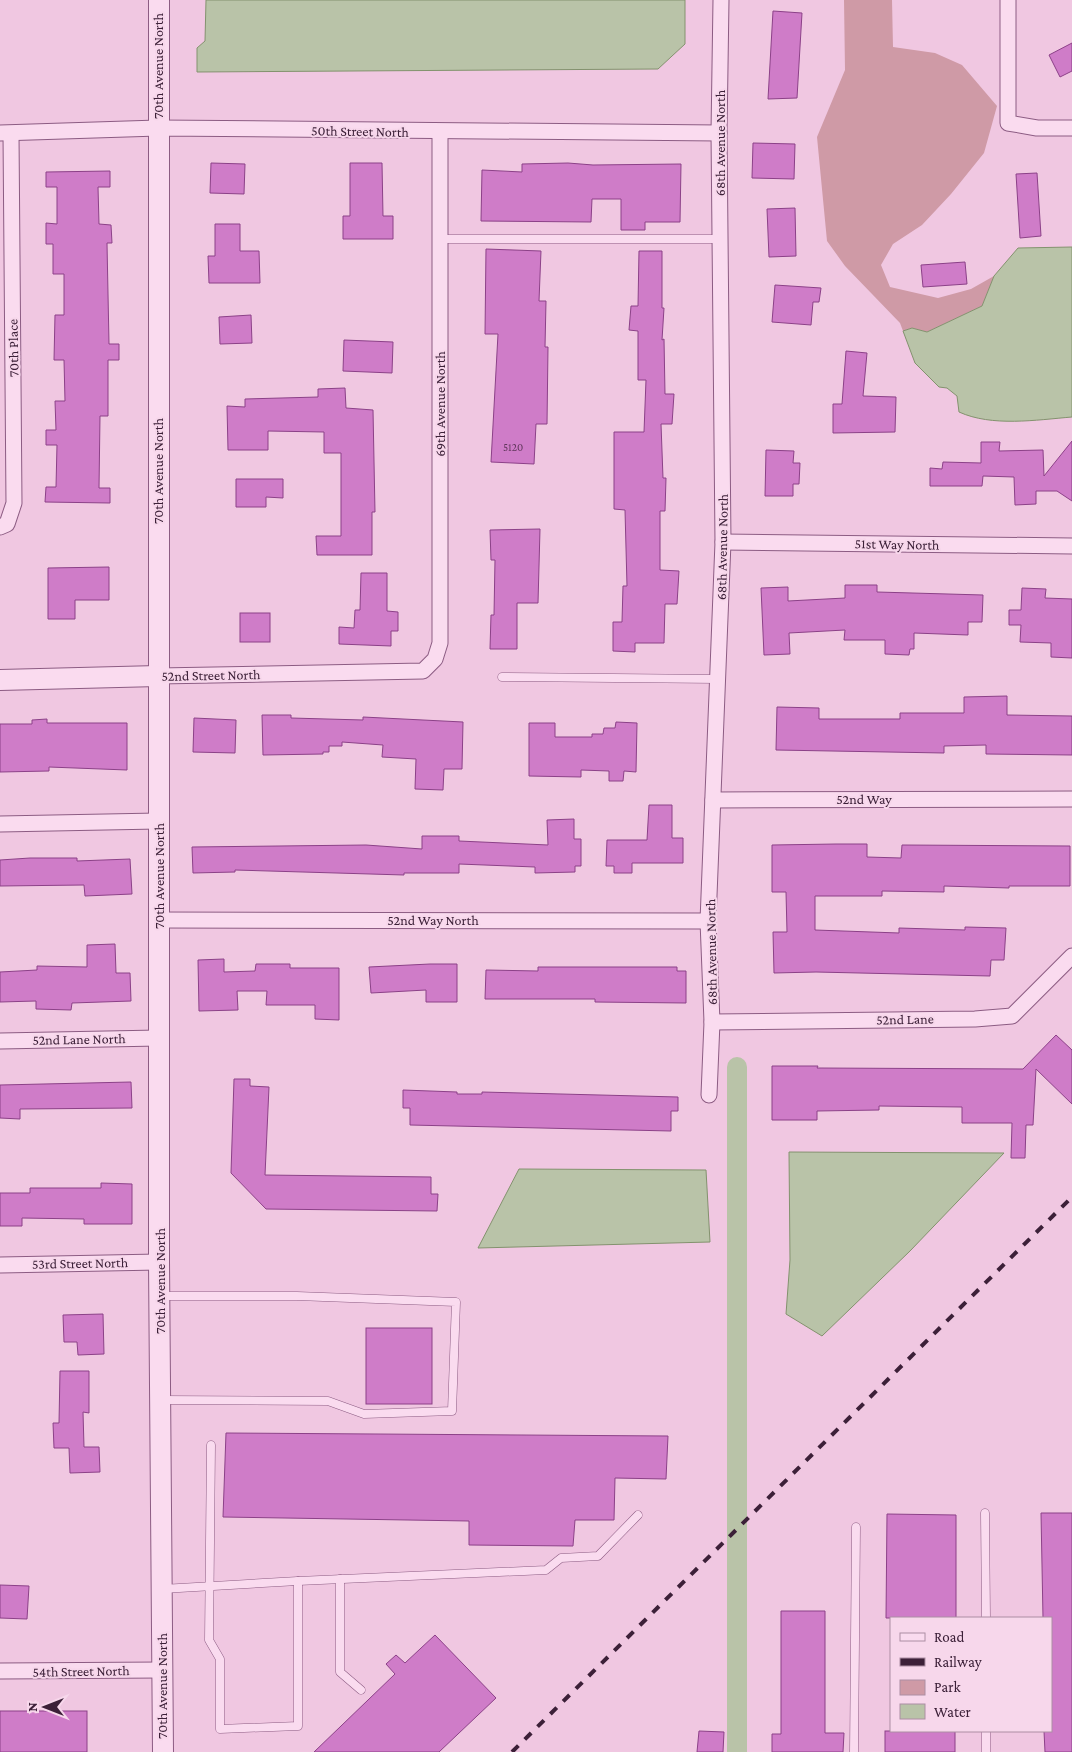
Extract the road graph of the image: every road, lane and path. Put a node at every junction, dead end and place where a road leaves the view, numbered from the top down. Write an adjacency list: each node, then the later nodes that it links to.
1 (159, 0): 4 (street, 70th Avenue North)
2 (721, 0): 8 (street, 68th Avenue North)
3 (1008, 0): 5 (street)
4 (158, 128): 6 (street, 50th Street North); 7 (street, 50th Street North); 15 (street, 70th Avenue North)
5 (1072, 128)
6 (440, 132): 8 (street, 50th Street North); 9 (street, 69th Avenue North)
7 (5, 133): 11 (street, 70th Place)
8 (719, 133): 10 (street, 68th Avenue North)
9 (441, 239): 10 (lane); 14 (street, 69th Avenue North)
10 (720, 239): 12 (street, 68th Avenue North)
11 (0, 527)
12 (723, 542): 13 (street, 51st Way North); 17 (street, 68th Avenue North)
13 (1072, 546)
14 (423, 672): 15 (street, 52nd Street North)
15 (158, 676): 18 (street, 52nd Street North); 21 (street, 70th Avenue North)
16 (502, 677): 17 (lane)
17 (718, 679): 20 (street, 68th Avenue North)
18 (0, 680)
19 (1072, 798): 20 (street, 52nd Way)
20 (714, 800): 24 (street, 68th Avenue North)
21 (158, 821): 22 (street); 23 (street, 70th Avenue North)
22 (0, 824)
23 (159, 920): 24 (street, 52nd Way North); 27 (street, 70th Avenue North)
24 (708, 921): 26 (street, 68th Avenue North)
25 (1072, 956): 26 (street, 52nd Lane)
26 (712, 1022): 29 (street, 68th Avenue North)
27 (159, 1038): 28 (street, 52nd Lane North); 30 (street, 70th Avenue North)
28 (0, 1041)
29 (709, 1095)
30 (159, 1262): 31 (street, 53rd Street North); 32 (street, 70th Avenue North)
31 (0, 1265)
32 (160, 1296): 33 (street, 70th Avenue North); 33 (lane)
33 (160, 1400): 41 (street, 70th Avenue North)
34 (212, 1445): 40 (lane)
35 (985, 1513): 42 (lane)
36 (638, 1515): 38 (lane)
37 (856, 1527): 48 (lane)
38 (340, 1579): 39 (lane); 45 (lane)
39 (298, 1581): 40 (lane); 40 (lane)
40 (209, 1586): 41 (lane)
41 (162, 1589): 43 (street, 70th Avenue North)
42 (986, 1617)
43 (162, 1670): 44 (street, 54th Street North); 47 (street, 70th Avenue North)
44 (0, 1671)
45 (361, 1690)
46 (986, 1732): 49 (lane)
47 (163, 1752)
48 (854, 1752)
49 (986, 1752)

